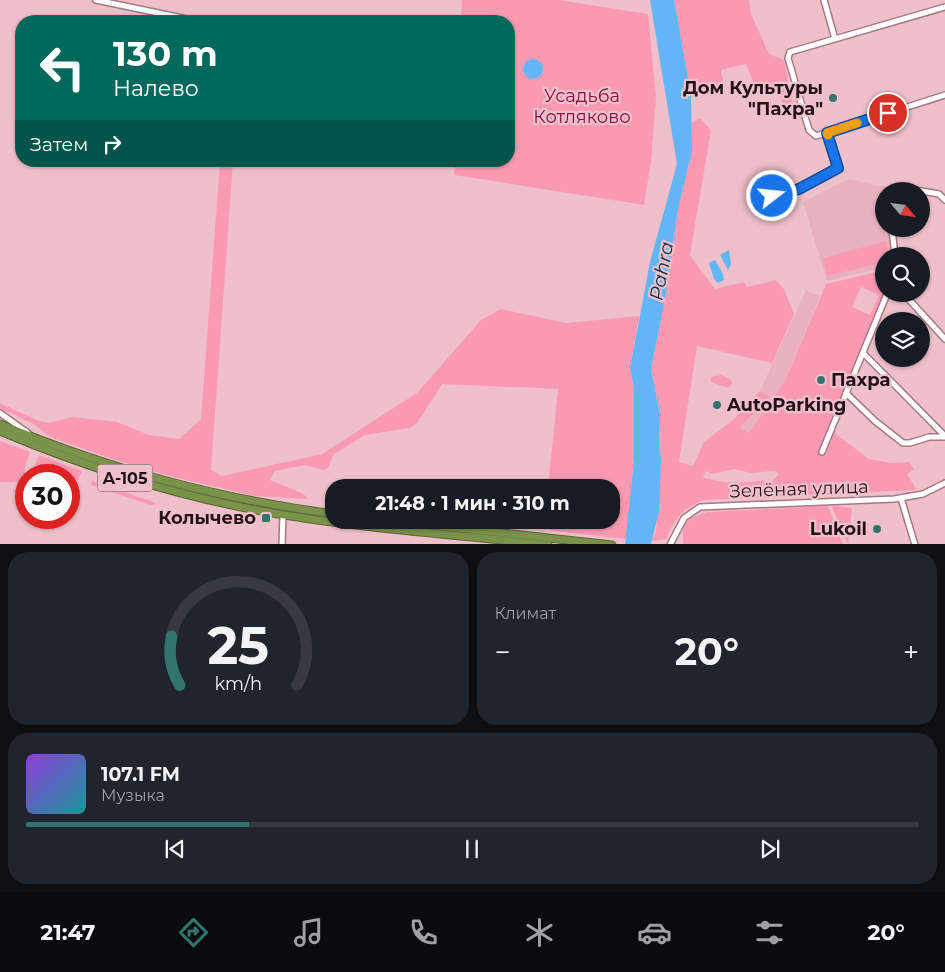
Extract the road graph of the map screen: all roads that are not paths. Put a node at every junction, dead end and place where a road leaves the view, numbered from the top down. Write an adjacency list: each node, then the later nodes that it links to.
1 (96, 0): 4 (street)
2 (824, 0): 5 (street)
3 (945, 7): 5 (street)
4 (168, 15)
5 (835, 39): 7 (street)
6 (945, 95): 7 (street)
7 (827, 133): 9 (street)
8 (930, 192): 10 (street)
9 (772, 196)
10 (945, 200)
11 (884, 302): 14 (street)
12 (911, 302): 13 (street)
13 (945, 339)
14 (864, 354): 15 (street); 20 (street)
15 (846, 393): 20 (street); 22 (street)
16 (0, 413): 17 (street)
17 (9, 418): 18 (street); 21 (street)
18 (0, 424): 21 (highway, А-105)
19 (0, 431): 26 (highway, А-105)
20 (945, 437)
21 (39, 440): 25 (highway, А-105)
22 (822, 452)
23 (945, 483): 24 (street, Зелёная улица)
24 (900, 498): 32 (street, Зелёная улица); 33 (street)
25 (325, 513)
26 (283, 515): 28 (street); 29 (highway, А-105)
27 (466, 529): 30 (highway)
28 (282, 544)
29 (548, 544)
30 (603, 544): 31 (highway)
31 (612, 544)
32 (670, 544)
33 (915, 544)

